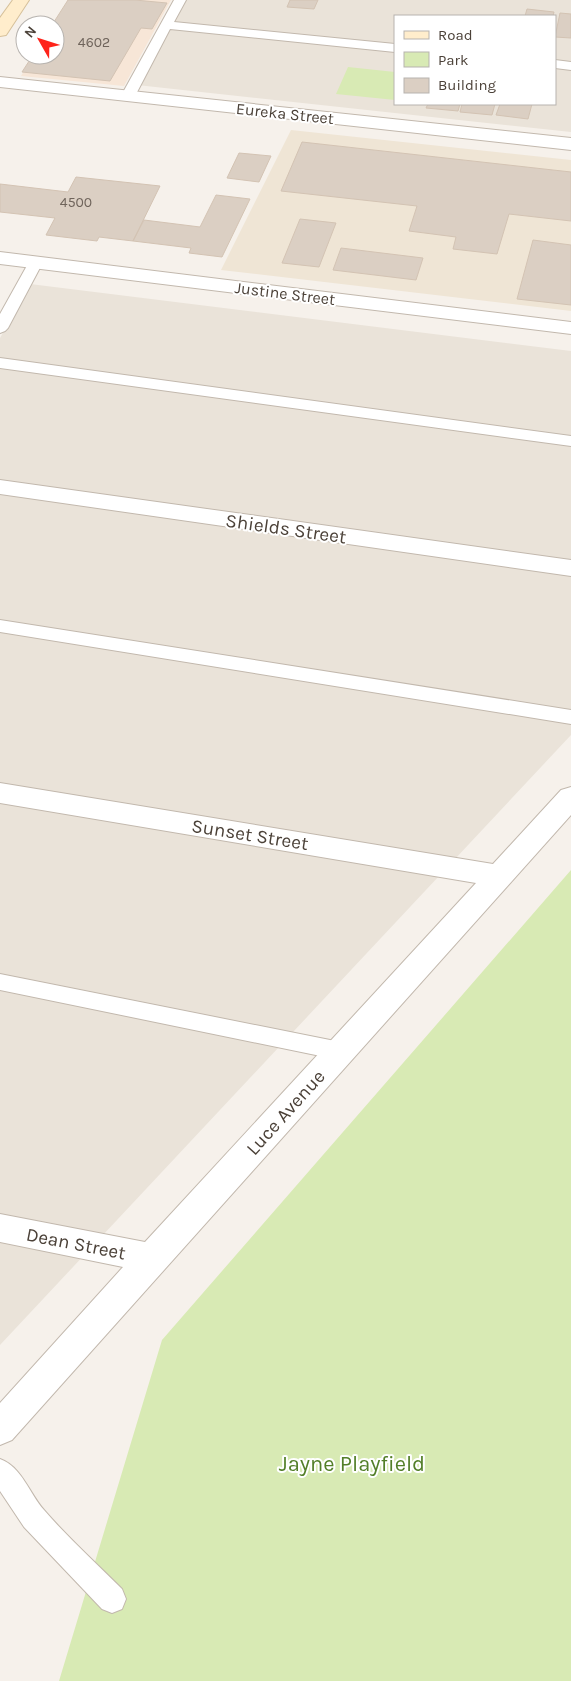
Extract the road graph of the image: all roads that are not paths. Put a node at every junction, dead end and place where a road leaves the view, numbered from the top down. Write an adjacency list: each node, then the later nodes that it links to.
1 (21, 0): 4 (main road)
2 (180, 0): 3 (lane)
3 (167, 25): 5 (lane); 9 (lane)
4 (0, 32)
5 (394, 48)
6 (556, 64): 7 (lane)
7 (571, 66)
8 (0, 82): 9 (street, Eureka Street)
9 (128, 96): 10 (street, Eureka Street)
10 (571, 144)
11 (0, 258): 12 (street, Justine Street)
12 (36, 262): 13 (lane); 14 (street, Justine Street)
13 (0, 328)
14 (571, 328)
15 (0, 363): 16 (lane)
16 (571, 441)
17 (0, 487): 18 (street, Shields Street)
18 (571, 568)
19 (0, 626): 20 (lane)
20 (571, 717)
21 (0, 793): 23 (street, Sunset Street)
22 (571, 797): 23 (street, Luce Avenue)
23 (500, 876): 25 (street, Luce Avenue)
24 (0, 982): 25 (lane)
25 (340, 1051): 27 (street, Luce Avenue)
26 (0, 1228): 27 (street, Dean Street)
27 (152, 1258): 28 (street, Luce Avenue)
28 (0, 1428)
29 (0, 1471): 30 (lane)
30 (112, 1599)

